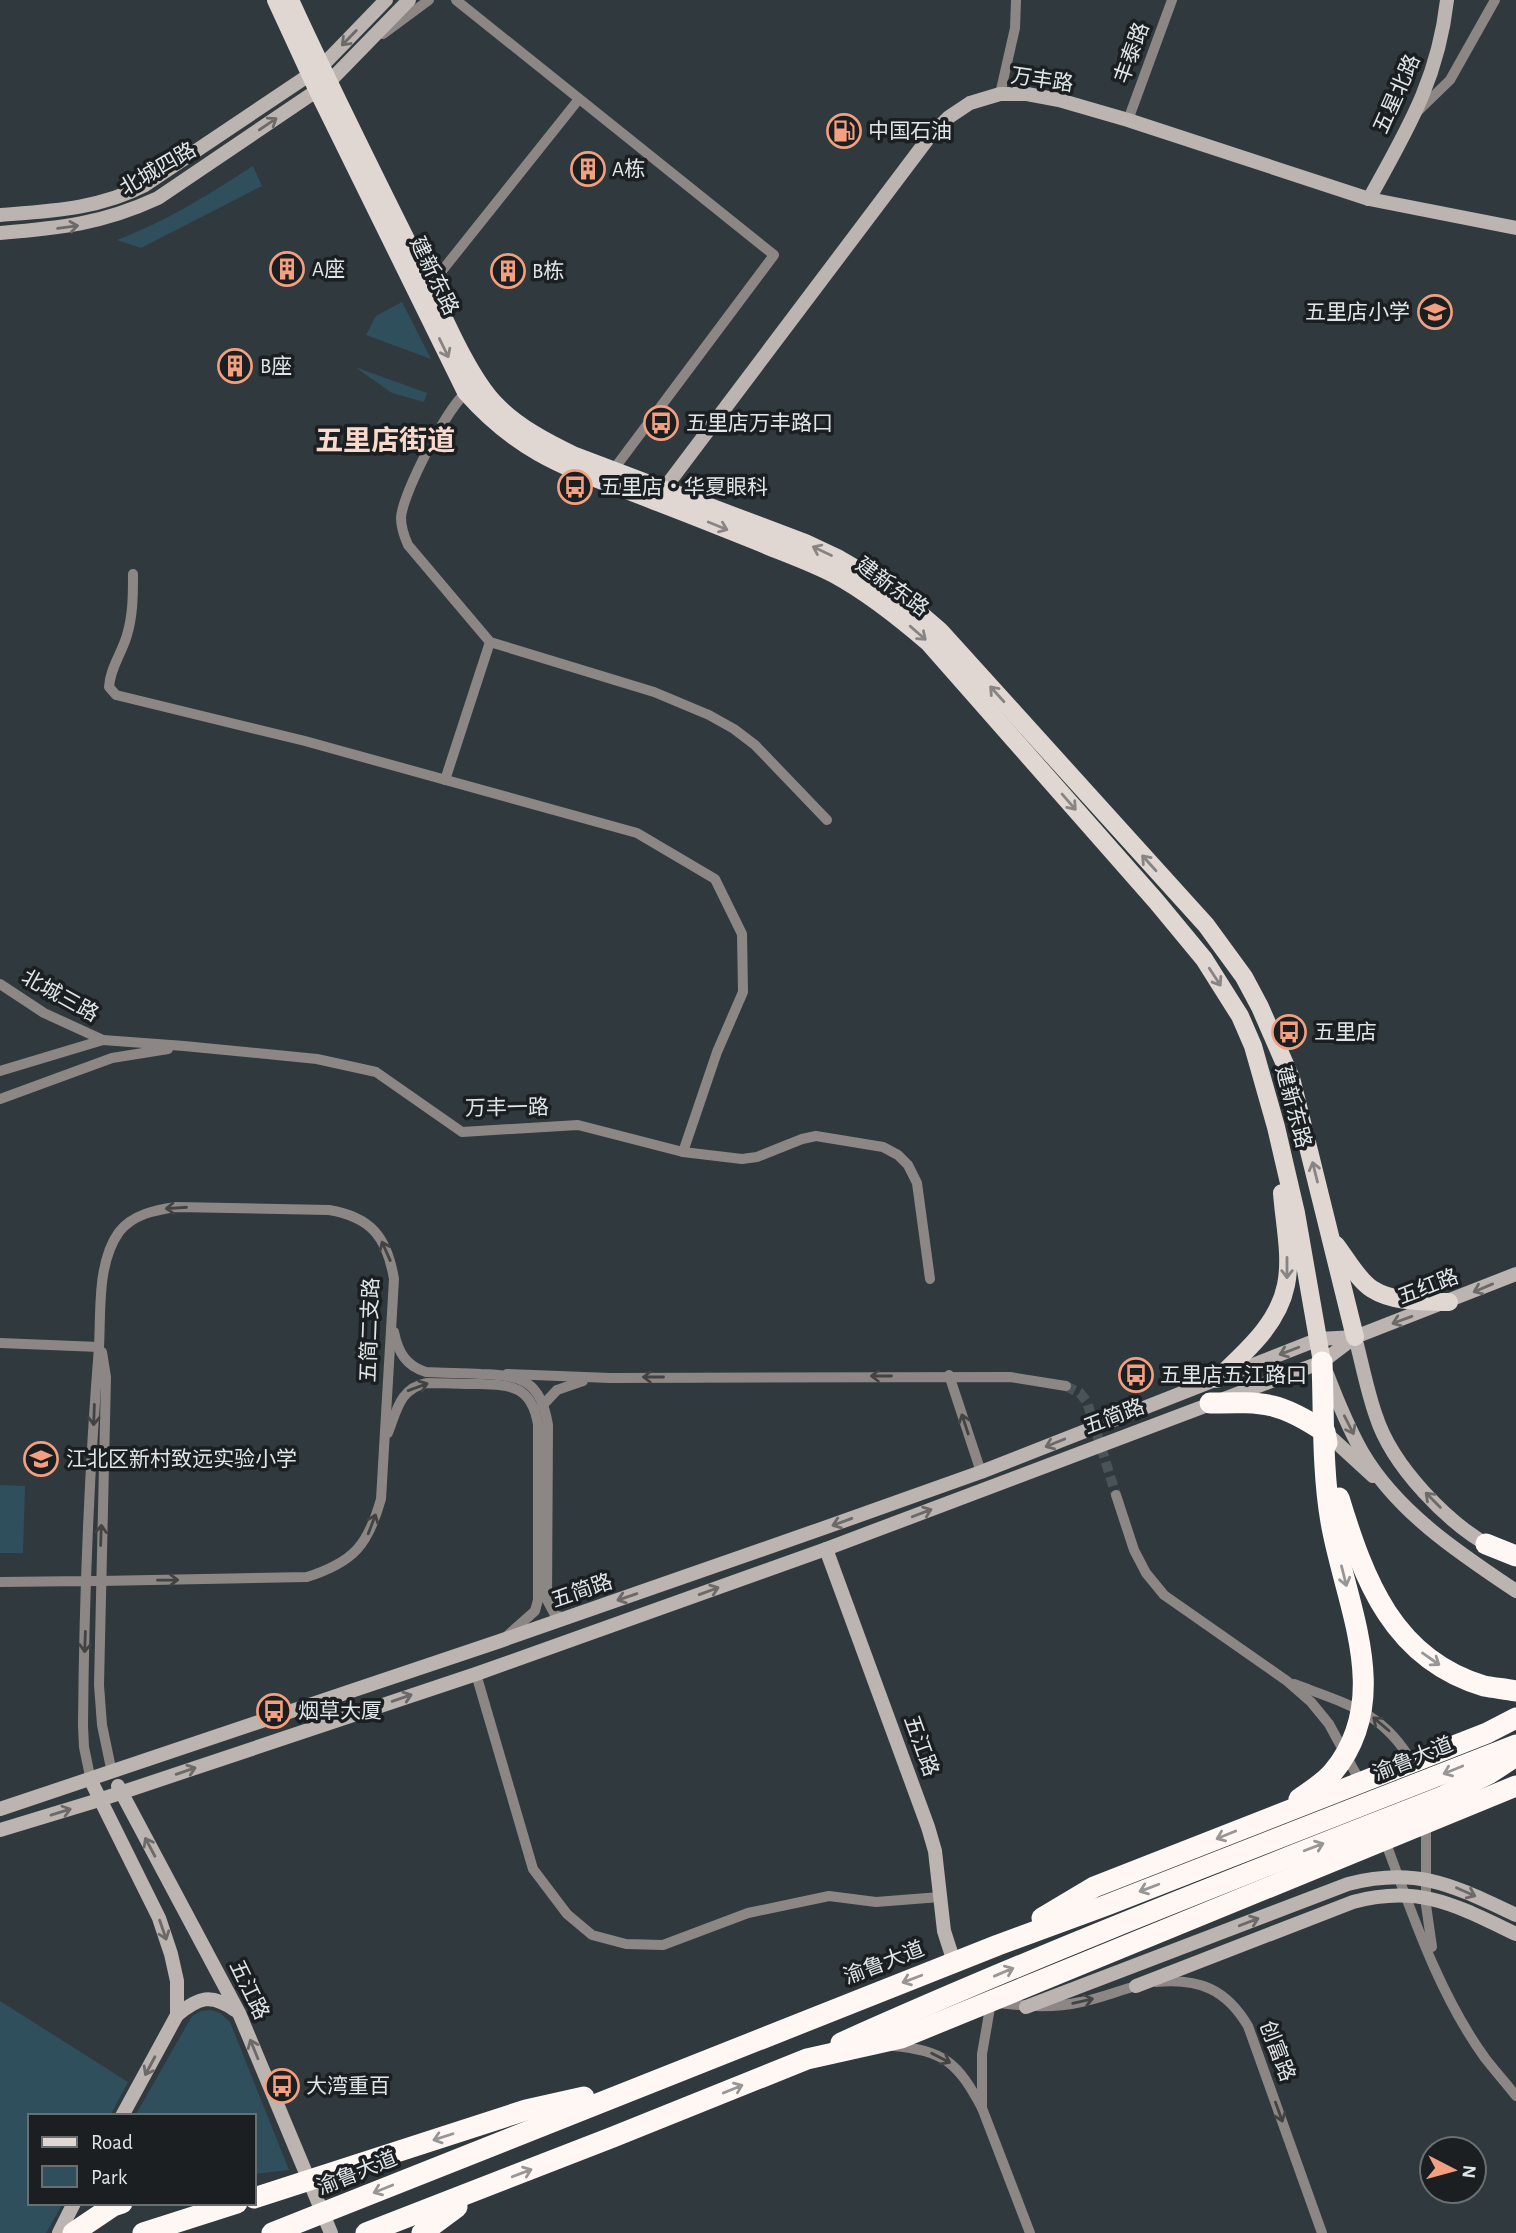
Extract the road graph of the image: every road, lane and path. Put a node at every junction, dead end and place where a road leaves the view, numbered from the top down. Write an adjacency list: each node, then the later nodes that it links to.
1 (276, 0): 12 (main road, 建新东路)
2 (290, 0): 12 (main road, 建新东路)
3 (386, 0): 12 (main road, one-way to 12)
4 (409, 0): 11 (main road)
5 (429, 0): 11 (street)
6 (456, 0): 14 (street)
7 (1016, 0): 13 (street)
8 (1172, 0): 16 (street, 丰泰路)
9 (1447, 0): 15 (main road, 五星北路)
10 (1495, 0): 15 (street)
11 (363, 48): 12 (main road)
12 (319, 79): 18 (main road, 北城四路); 20 (main road, 北城四路, one-way to 12); 21 (main road, 建新东路); 22 (main road, 建新东路, one-way to 22)
13 (1000, 94): 16 (main road, 万丰路); 24 (main road, 万丰路)
14 (579, 99): 21 (street); 23 (street)
15 (1416, 113): 17 (main road, 五星北路)
16 (1128, 120): 17 (main road, 万丰路)
17 (1370, 199): 19 (main road, 万丰路)
18 (0, 215)
19 (1516, 228)
20 (0, 233)
21 (429, 287): 22 (main road, 建新东路)
22 (472, 388): 23 (main road, 建新东路); 26 (street)
23 (608, 476): 24 (main road, 建新东路)
24 (659, 495): 34 (main road, 建新东路, one-way to 34); 37 (main road, 建新东路, one-way to 24)
25 (133, 574): 27 (street)
26 (490, 642): 27 (street); 28 (street)
27 (445, 780): 35 (street)
28 (827, 820)
29 (0, 984): 30 (street, 北城三路)
30 (103, 1040): 31 (street, 万丰一路); 32 (street, 万丰一路)
31 (184, 1046): 33 (street); 35 (street, 万丰一路)
32 (0, 1071)
33 (0, 1099)
34 (1276, 1127): 36 (main road, 建新东路); 50 (main road, one-way to 50)
35 (683, 1152): 39 (street, 万丰一路)
36 (1296, 1213): 37 (main road); 43 (main road, 建新东路)
37 (1332, 1238): 40 (main road); 42 (main road, 建新东路)
38 (1516, 1274): 40 (main road, 五红路, one-way to 40)
39 (930, 1279)
40 (1449, 1302): 42 (main road, 五红路, one-way to 42)
41 (391, 1317): 45 (street, 五简二支路, one-way to 45); 47 (street); 56 (street, 五简二支路)
42 (1356, 1337): 43 (main road, 五简路); 46 (main road, 五简路); 60 (main road, one-way to 42)
43 (1318, 1339): 46 (main road, 建新东路); 50 (main road, 五简路, one-way to 50)
44 (0, 1343): 45 (street)
45 (99, 1347): 63 (street, 五简二支路, one-way to 63); 64 (street, 五简二支路, one-way to 45)
46 (1322, 1363): 53 (main road, 五简路); 55 (highway); 59 (main road, one-way to 59)
47 (507, 1374): 49 (street); 52 (street)
48 (949, 1376): 49 (street, one-way to 49); 51 (street); 57 (street, one-way to 48)
49 (610, 1378): 52 (street)
50 (1217, 1379): 57 (main road, 五简路, one-way to 57)
51 (1066, 1385)
52 (543, 1402): 54 (street); 67 (street)
53 (1210, 1404): 55 (highway); 61 (main road, 五简路, one-way to 53)
54 (538, 1424): 56 (street, one-way to 54); 68 (street)
55 (1325, 1432): 59 (main road); 71 (highway, one-way to 71); 81 (highway, one-way to 81)
56 (384, 1442): 64 (street, 五简二支路, one-way to 56)
57 (981, 1472): 67 (main road, 五简路, one-way to 67)
58 (1116, 1495): 70 (street)
59 (1399, 1501): 66 (main road)
60 (1486, 1544): 62 (highway)
61 (825, 1549): 69 (main road, 五简路, one-way to 61); 83 (main road, 五江路)
62 (1516, 1558)
63 (87, 1581): 64 (street); 65 (street); 76 (street, 五简二支路, one-way to 76)
64 (100, 1581): 75 (street, 五简二支路)
65 (0, 1582)
66 (1516, 1591)
67 (569, 1618): 68 (main road, 五简路)
68 (500, 1641): 75 (main road, 五简路)
69 (475, 1674): 78 (main road, 五简路, one-way to 69); 83 (street)
70 (1287, 1681): 88 (street); 88 (street, one-way to 70)
71 (1516, 1691)
72 (1516, 1718): 81 (highway)
73 (1516, 1745): 86 (highway, 渝鲁大道, one-way to 86)
74 (1516, 1756): 95 (highway, one-way to 74)
75 (112, 1773): 76 (main road, 五简路); 78 (main road, 五江路)
76 (91, 1781): 79 (main road); 80 (main road, 五简路)
77 (1516, 1786): 90 (highway)
78 (121, 1793): 79 (main road, 五简路); 92 (main road, 五江路, one-way to 78)
79 (99, 1800): 82 (main road, 五简路, one-way to 79); 93 (main road, one-way to 93)
80 (0, 1810)
81 (1272, 1817): 86 (highway, one-way to 86)
82 (0, 1830)
83 (940, 1897): 87 (main road, 五江路)
84 (1516, 1915): 91 (main road, one-way to 84)
85 (1516, 1934): 89 (main road)
86 (998, 1945): 87 (highway, 渝鲁大道)
87 (954, 1962): 96 (highway, 渝鲁大道, one-way to 96)
88 (1439, 1974): 97 (street)
89 (1136, 1986): 91 (street, 创富路, one-way to 89); 115 (street, 创富路, one-way to 115)
90 (991, 2002): 91 (street, 创富路); 94 (highway); 98 (street)
91 (1026, 2007)
92 (239, 2013): 93 (main road); 111 (main road, 五江路, one-way to 92)
93 (177, 2015): 99 (main road, one-way to 99)
94 (875, 2045): 95 (highway); 98 (street, one-way to 98)
95 (807, 2059): 102 (highway, one-way to 95)
96 (651, 2081): 100 (highway, one-way to 100); 110 (highway, 渝鲁大道, one-way to 110)
97 (1516, 2096)
98 (982, 2108): 114 (street)
99 (123, 2114)
100 (334, 2172): 101 (highway); 103 (highway)
101 (256, 2183)
102 (495, 2184): 112 (highway); 113 (highway)
103 (256, 2197)
104 (73, 2205): 107 (main road)
105 (116, 2205): 108 (highway)
106 (231, 2205): 109 (highway)
107 (59, 2233)
108 (73, 2233)
109 (143, 2233)
110 (272, 2233)
111 (331, 2233)
112 (366, 2233)
113 (422, 2233)
114 (1030, 2233)
115 (1322, 2233)

